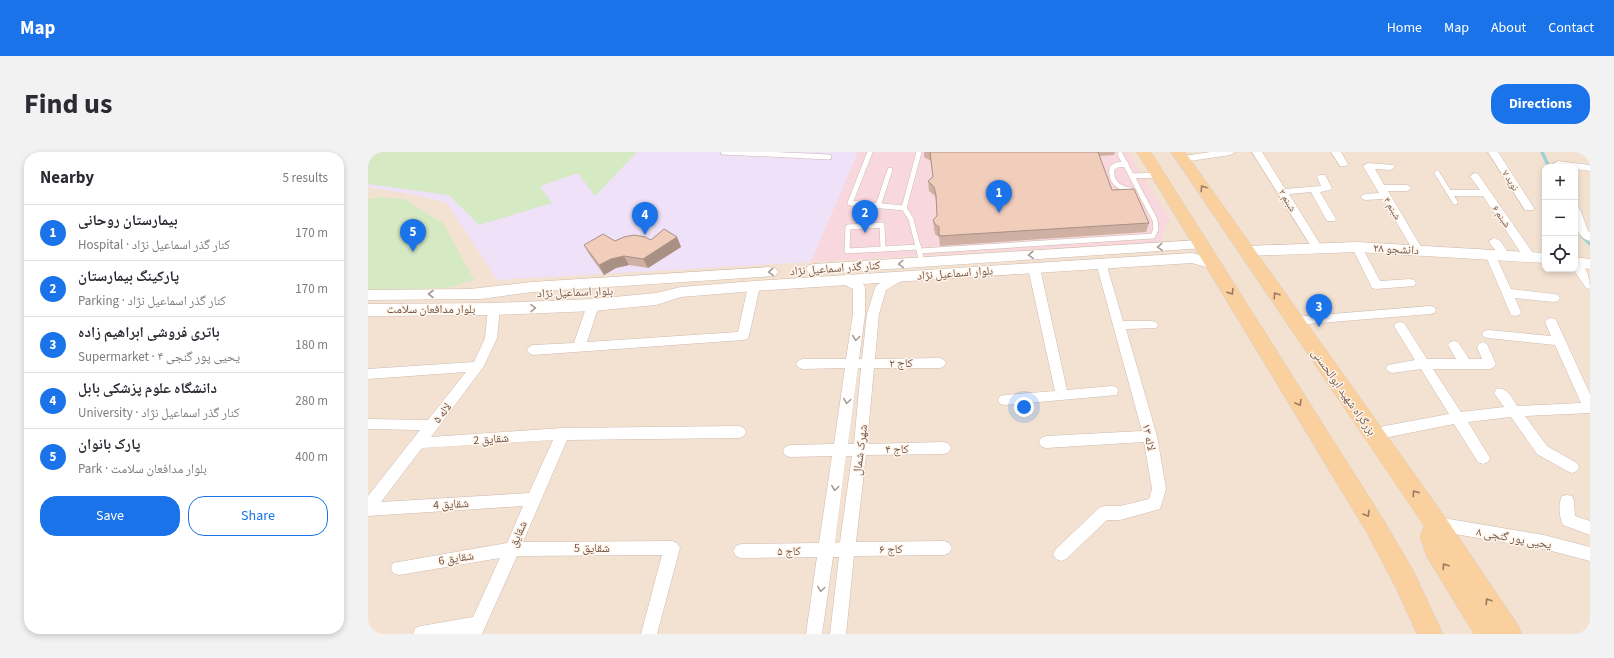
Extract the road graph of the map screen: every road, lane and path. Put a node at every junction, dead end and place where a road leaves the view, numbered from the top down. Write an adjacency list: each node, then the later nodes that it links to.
1 (723, 152): 12 (lane)
2 (870, 152): 33 (lane)
3 (919, 152): 34 (lane)
4 (1144, 152): 21 (main road)
5 (1230, 152): 11 (street)
6 (1257, 152): 28 (street, شبنم ۲)
7 (1336, 152): 14 (street)
8 (1493, 152): 35 (street, نوید ۷)
9 (1558, 152): 15 (street)
10 (1120, 154): 13 (lane)
11 (1180, 155): 46 (main road, بزرگراه شهید ابوالحسنی, one-way to 11)
12 (829, 157)
13 (1126, 164): 22 (lane); 27 (lane)
14 (1343, 164)
15 (1558, 164)
16 (1390, 167): 29 (street, شبنم ۴)
17 (1578, 167): 18 (street)
18 (1590, 168)
19 (890, 170): 33 (lane)
20 (1437, 173): 32 (lane)
21 (1158, 175): 22 (lane); 38 (main road)
22 (1132, 176): 27 (lane)
23 (1475, 176): 30 (street, شبنم ۶)
24 (1322, 177): 26 (street)
25 (1407, 188): 29 (street)
26 (1314, 189): 28 (street); 37 (street)
27 (1139, 190): 47 (lane)
28 (1282, 192): 42 (street, شبنم ۲)
29 (1383, 192): 31 (street); 43 (street, شبنم ۴)
30 (1486, 193): 32 (street); 48 (street, شبنم ۶)
31 (1365, 197)
32 (1453, 198)
33 (878, 206): 34 (lane)
34 (904, 208): 47 (lane)
35 (1529, 208)
36 (1578, 218): 39 (street)
37 (1331, 219)
38 (1190, 226): 45 (main road); 52 (main road)
39 (1590, 238)
40 (1357, 247): 42 (main road, دانشجو ۲۸); 43 (main road, دانشجو ۲۸); 58 (street)
41 (883, 249): 41 (lane); 47 (lane)
42 (1318, 249): 46 (main road, دانشجو ۲۸)
43 (1418, 250): 44 (main road, دانشجو ۲۸)
44 (1496, 250): 48 (main road, دانشجو ۲۸); 62 (street)
45 (1196, 251): 47 (main road, کنار گذر اسماعیل نژاد, one-way to 47); 50 (main road, بلوار اسماعیل نژاد); 52 (main road)
46 (1246, 251): 73 (main road, بزرگراه شهید ابوالحسنی, one-way to 46)
47 (920, 254): 63 (main road, کنار گذر اسماعیل نژاد, one-way to 63)
48 (1530, 256): 49 (main road, دانشجو ۲۸)
49 (1542, 258)
50 (1101, 263): 55 (main road, بلوار اسماعیل نژاد); 75 (street, لاله ۱۳)
51 (1578, 263): 53 (main road)
52 (1213, 264): 129 (main road, one-way to 129)
53 (1590, 264)
54 (1578, 267): 59 (street)
55 (1034, 268): 56 (main road, بلوار اسماعیل نژاد); 94 (street)
56 (899, 277): 57 (main road, بلوار اسماعیل نژاد); 72 (street, شهرک شمال)
57 (845, 280): 60 (main road, بلوار اسماعیل نژاد); 71 (street, شهرک شمال)
58 (1410, 284)
59 (1590, 285)
60 (754, 286): 61 (main road, بلوار اسماعیل نژاد); 81 (street)
61 (680, 292): 63 (main road, بلوار اسماعیل نژاد); 66 (main road, بلوار اسماعیل نژاد)
62 (1506, 293): 65 (street); 70 (street)
63 (470, 294): 64 (main road, بلوار مدافعان سلامت, one-way to 64)
64 (368, 295)
65 (1554, 298)
66 (593, 306): 67 (main road, بلوار اسماعیل نژاد, one-way to 66); 81 (street)
67 (494, 309): 68 (main road, بلوار مدافعان سلامت); 89 (street, لاله ۵)
68 (368, 310)
69 (1430, 310): 73 (street)
70 (1515, 312)
71 (859, 314): 72 (street); 85 (street, شهرک شمال, one-way to 85)
72 (873, 314): 85 (street, شهرک شمال)
73 (1295, 321): 103 (main road, بزرگراه شهید ابوالحسنی)
74 (1551, 322): 79 (street)
75 (1119, 325): 76 (street); 104 (street, لاله ۱۳)
76 (1152, 325)
77 (1400, 326): 87 (street)
78 (1488, 334): 79 (street)
79 (1559, 341): 96 (street)
80 (1454, 345): 88 (street)
81 (579, 347): 83 (street)
82 (1483, 347): 88 (street)
83 (533, 350)
84 (940, 362): 85 (street, کاج ۲)
85 (861, 363): 86 (street, کاج ۲); 108 (street, شهرک شمال); 108 (street, شهرک شمال, one-way to 108)
86 (802, 364)
87 (1425, 364): 88 (street); 90 (street); 98 (street)
88 (1465, 364)
89 (478, 366): 91 (street); 100 (street, لاله ۵)
90 (1392, 368)
91 (368, 374)
92 (1112, 391): 94 (street)
93 (1501, 393): 97 (street)
94 (1062, 395): 95 (street)
95 (1005, 400)
96 (1590, 408): 97 (street)
97 (1514, 410): 98 (street); 111 (street)
98 (1458, 418): 103 (street); 110 (street)
99 (368, 424): 100 (street)
100 (432, 425): 106 (street, لاله ۵)
101 (739, 432): 102 (street, شقايق 2)
102 (563, 434): 106 (street, شقايق 2); 112 (street, شقايق)
103 (1374, 434): 115 (main road, بزرگراه شهید ابوالحسنی, one-way to 103)
104 (1150, 436): 105 (street); 121 (street, لاله ۱۳)
105 (1046, 442)
106 (419, 443): 114 (street, لاله ۵)
107 (944, 448): 108 (street, کاج ۴)
108 (850, 449): 109 (street, کاج ۴); 119 (street, شهرک شمال, one-way to 119); 119 (street, شهرک شمال)
109 (790, 451)
110 (1483, 458)
111 (1572, 467)
112 (534, 499): 114 (street, شقايق 4); 118 (street, شقايق)
113 (1567, 501): 116 (street)
114 (368, 508)
115 (1437, 524): 122 (street, یحیی پور گنجی ۸); 130 (main road, one-way to 115); 131 (main road, بزرگراه شهید ابوالحسنی, one-way to 115)
116 (1590, 528)
117 (944, 548): 119 (street, کاج ۶)
118 (512, 549): 123 (street, شقايق 6); 124 (street, شقايق); 126 (street, شقايق 5)
119 (837, 550): 120 (street, کاج ۵); 127 (street, شهرک شمال, one-way to 127); 128 (street, شهرک شمال)
120 (741, 551)
121 (1061, 554)
122 (1590, 554)
123 (399, 568)
124 (477, 629): 125 (street)
125 (421, 634)
126 (648, 634)
127 (814, 634)
128 (838, 634)
129 (1430, 634)
130 (1489, 634)
131 (1509, 634)

